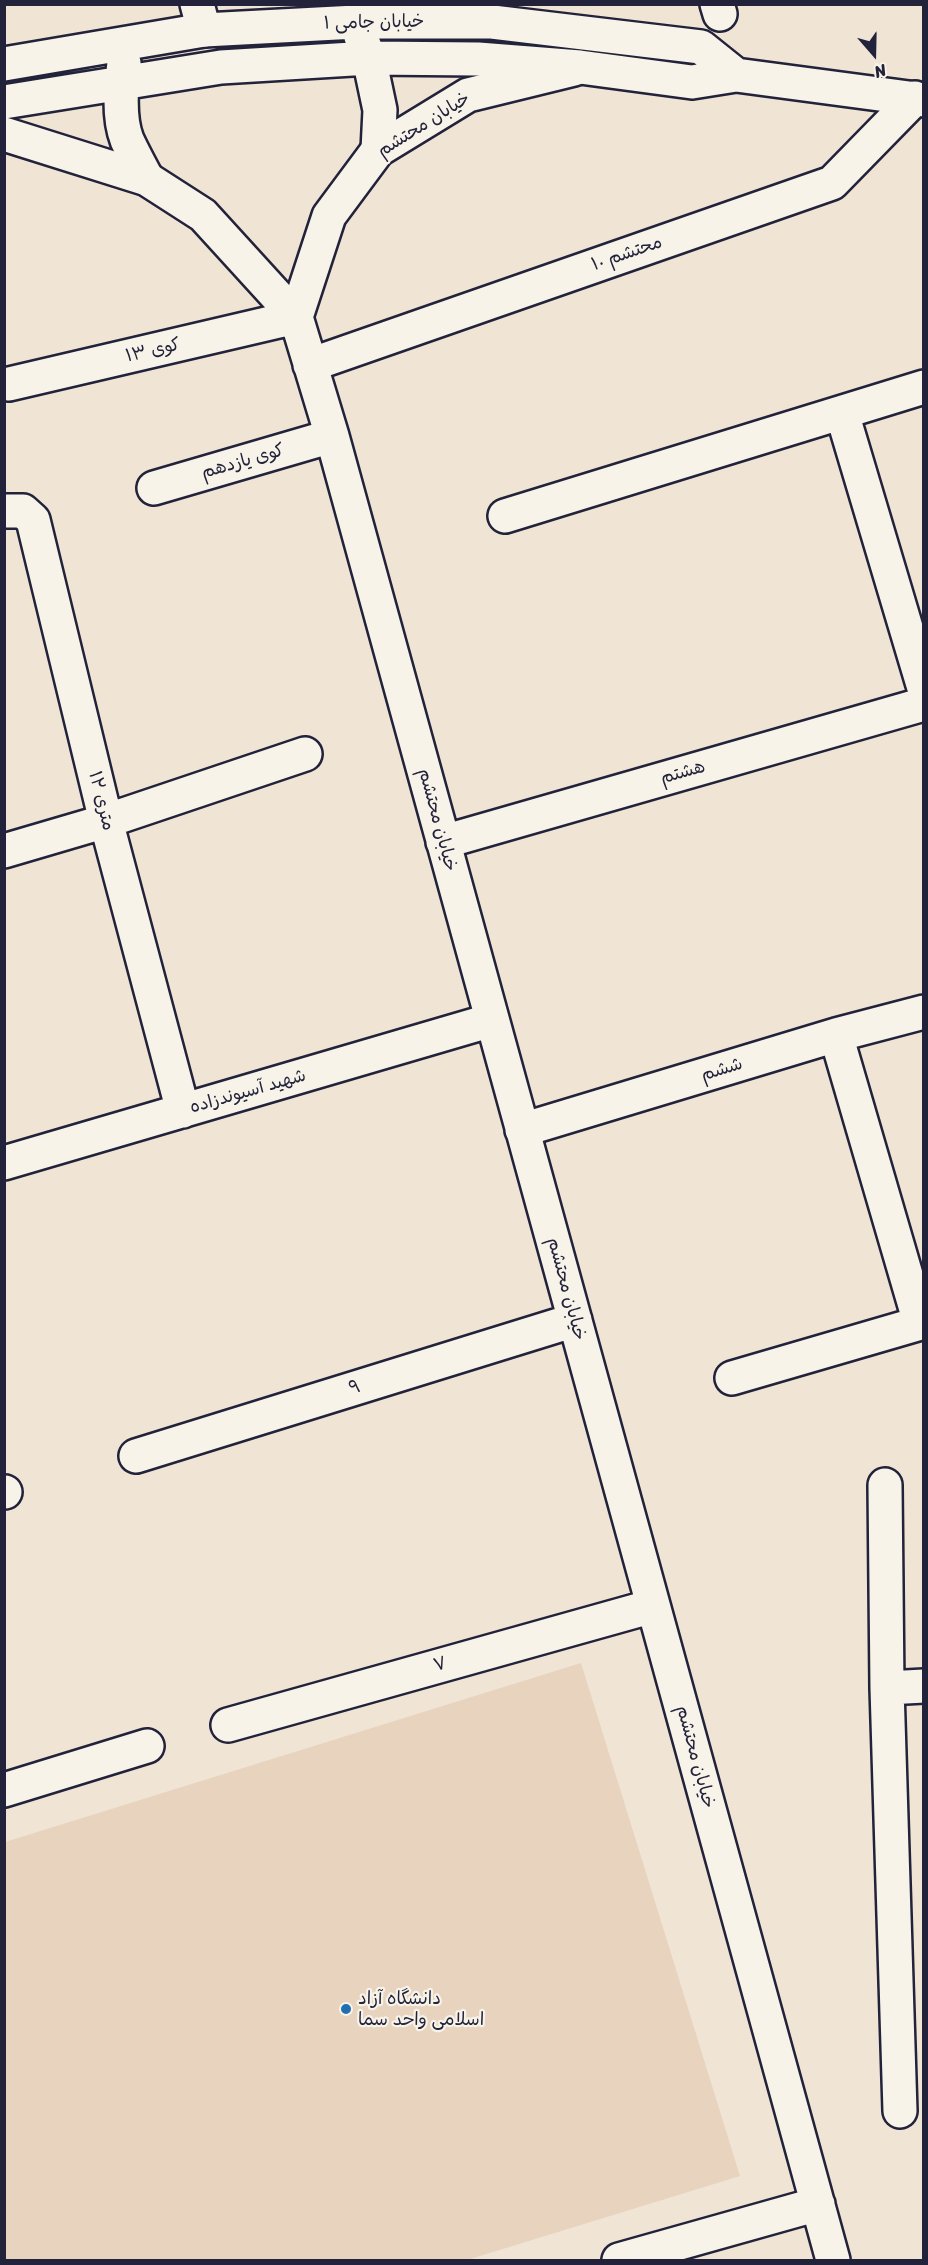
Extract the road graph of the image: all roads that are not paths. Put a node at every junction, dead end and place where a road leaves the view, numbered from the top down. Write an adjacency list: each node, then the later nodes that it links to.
1 (201, 17): 2 (street, خیابان جامی ۱); 3 (street, خیابان جامی ۱)
2 (356, 22): 4 (street); 7 (street, خیابان جامی ۱)
3 (127, 42): 5 (street, خیابان جامی ۱); 8 (street)
4 (369, 58): 6 (street, خیابان جامی ۱); 8 (street, خیابان جامی ۱); 12 (street)
5 (4, 64)
6 (580, 67): 7 (street, خیابان جامی ۱); 12 (street, خیابان محتشم)
7 (736, 75): 9 (street, خیابان جامی ۱)
8 (121, 83): 10 (street, خیابان جامی ۱); 13 (street)
9 (919, 99): 15 (street, محتشم ۱۰)
10 (4, 102)
11 (4, 134): 13 (street, خیابان محتشم)
12 (378, 150): 14 (street, خیابان محتشم)
13 (147, 179): 14 (street, خیابان محتشم)
14 (296, 317): 15 (street, خیابان محتشم); 16 (street, کوی ۱۳)
15 (310, 365): 19 (street, خیابان محتشم)
16 (9, 384)
17 (924, 387): 18 (street)
18 (842, 413): 22 (street); 23 (street)
19 (332, 436): 20 (street, کوی یازدهم); 27 (street, خیابان محتشم)
20 (154, 488)
21 (4, 511): 26 (street, ۱۲ متری)
22 (505, 516)
23 (924, 688)
24 (924, 704): 27 (street, هشتم)
25 (305, 754): 26 (street)
26 (106, 821): 28 (street); 32 (street, ۱۲ متری)
27 (443, 842): 30 (street, خیابان محتشم)
28 (4, 851)
29 (924, 1012): 31 (street, ششم)
30 (492, 1020): 32 (street, شهید آسیوندزاده); 33 (street, خیابان محتشم)
31 (836, 1035): 33 (street, ششم); 36 (street)
32 (183, 1111): 34 (street, شهید آسیوندزاده)
33 (522, 1130): 35 (street, خیابان محتشم)
34 (4, 1163)
35 (575, 1320): 38 (street, ۹); 40 (street, خیابان محتشم)
36 (922, 1323): 37 (street)
37 (732, 1378)
38 (136, 1456)
39 (885, 1485): 42 (street)
40 (653, 1606): 43 (street, ۷); 47 (street, خیابان محتشم)
41 (924, 1686): 42 (street)
42 (887, 1688): 46 (street)
43 (228, 1725)
44 (147, 1746): 45 (street)
45 (4, 1790)
46 (900, 2111)
47 (818, 2204): 48 (street); 49 (street, خیابان محتشم)
48 (618, 2260)
49 (833, 2260)

